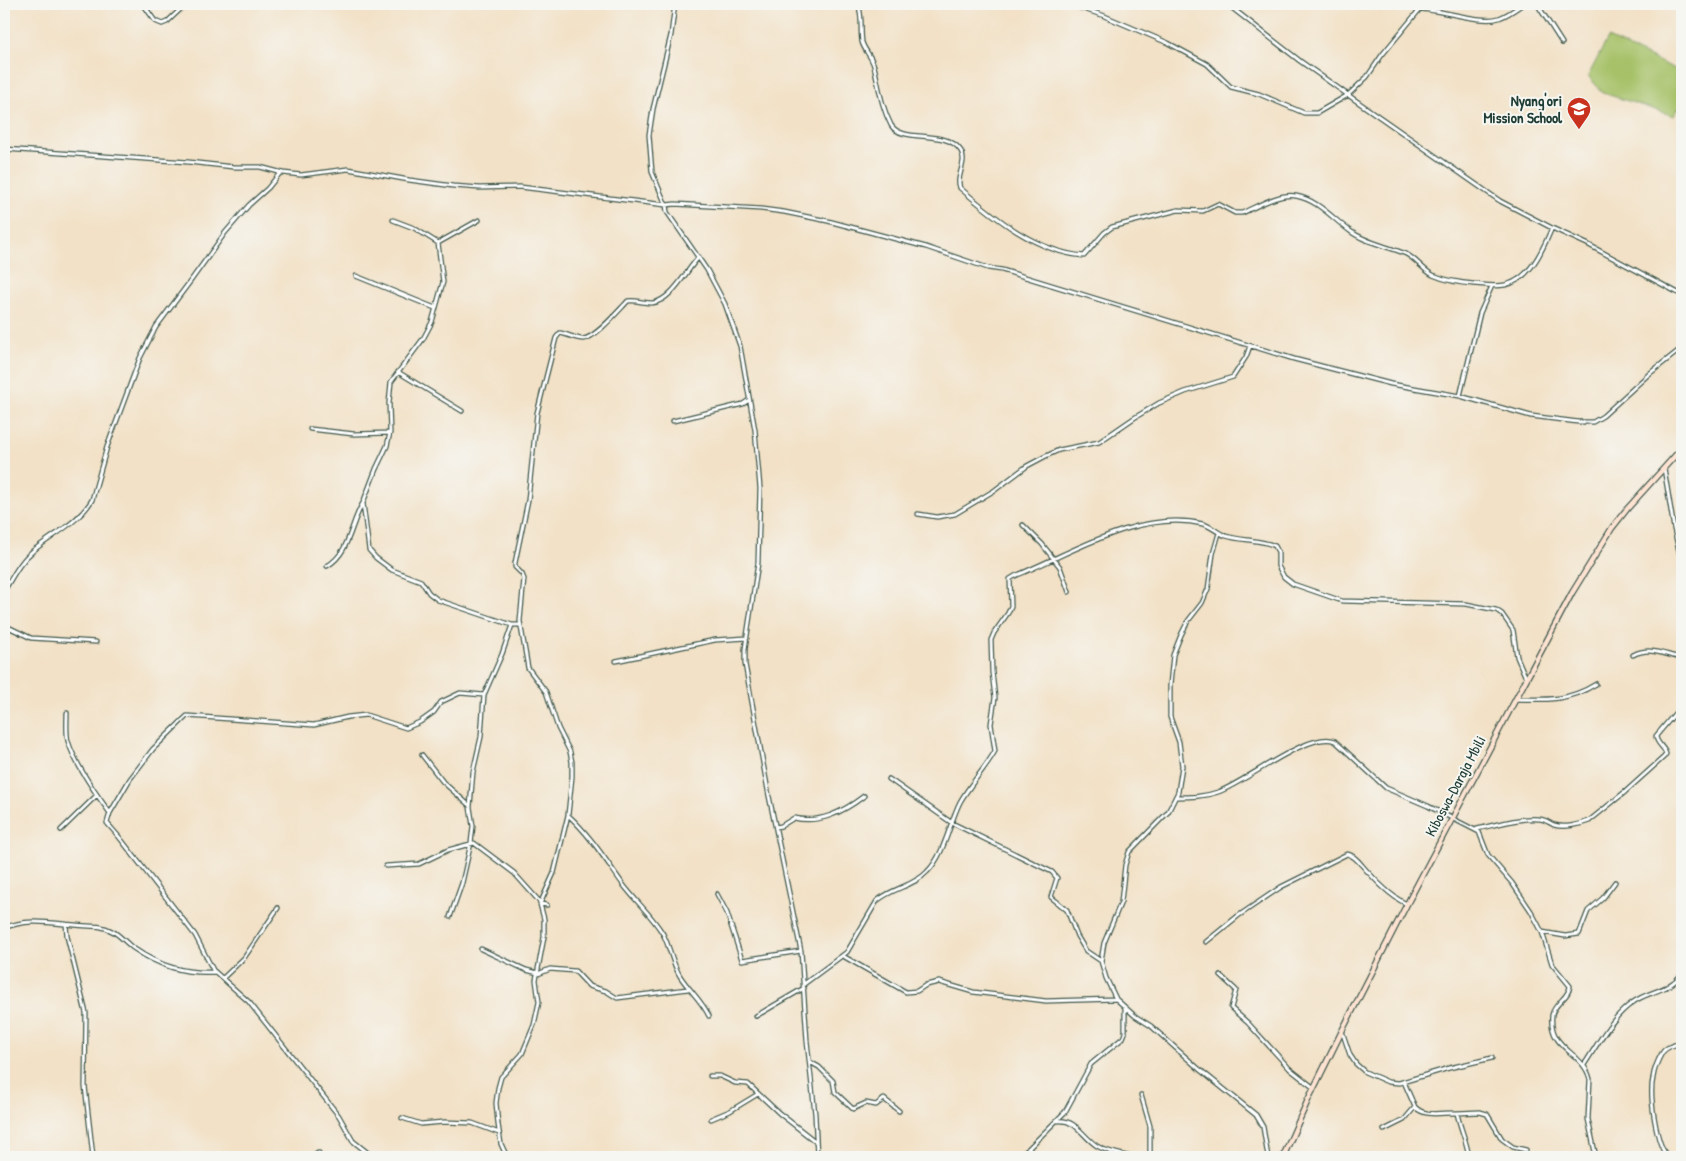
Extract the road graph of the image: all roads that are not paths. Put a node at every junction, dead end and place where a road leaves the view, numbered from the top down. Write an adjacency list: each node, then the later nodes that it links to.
1 (143, 4): 2 (street)
2 (186, 4)
3 (675, 4): 15 (street)
4 (858, 4): 22 (street)
5 (1068, 4): 12 (street)
6 (1227, 4): 12 (street)
7 (1416, 4): 10 (street)
8 (1523, 4): 10 (street)
9 (1538, 4): 11 (street)
10 (1420, 10): 12 (street)
11 (1562, 43)
12 (1348, 95): 18 (street)
13 (4, 149): 14 (street)
14 (280, 172): 15 (street); 43 (street)
15 (666, 205): 20 (street); 25 (street)
16 (393, 220): 19 (street)
17 (479, 220): 19 (street)
18 (1552, 228): 22 (street); 23 (street)
19 (438, 243): 24 (street)
20 (699, 257): 29 (street); 47 (street)
21 (356, 276): 24 (street)
22 (1492, 286): 28 (street)
23 (1682, 296)
24 (435, 308): 27 (street)
25 (1250, 346): 28 (street); 37 (street)
26 (1682, 348): 28 (street)
27 (398, 372): 30 (street); 33 (street)
28 (1460, 396)
29 (749, 400): 31 (street); 48 (street)
30 (462, 411)
31 (673, 421)
32 (310, 428): 33 (street)
33 (390, 433): 36 (street)
34 (1682, 448): 35 (main road, Kiboswa-Daraja Mbili)
35 (1664, 468): 41 (street); 53 (main road, Kiboswa-Daraja Mbili)
36 (363, 503): 42 (street); 46 (street)
37 (918, 514)
38 (1024, 525): 40 (street)
39 (1219, 533): 40 (street); 53 (street); 63 (street)
40 (1053, 560): 44 (street); 68 (street)
41 (1682, 564)
42 (327, 566)
43 (4, 591)
44 (1069, 592)
45 (4, 625): 49 (street)
46 (512, 625): 47 (street); 55 (street)
47 (521, 625): 66 (street)
48 (747, 638): 52 (street); 69 (street)
49 (96, 642)
50 (1633, 655): 51 (street)
51 (1682, 658)
52 (616, 661)
53 (1526, 678): 56 (main road, Kiboswa-Daraja Mbili)
54 (1596, 684): 56 (street)
55 (484, 695): 64 (street); 65 (street)
56 (1514, 699): 67 (main road, Kiboswa-Daraja Mbili)
57 (1682, 705): 71 (street)
58 (67, 713): 61 (street)
59 (422, 754): 64 (street)
60 (889, 779): 68 (street)
61 (97, 795): 65 (street); 70 (street)
62 (864, 796): 69 (street)
63 (1176, 797): 67 (street); 88 (street)
64 (470, 807): 72 (street)
65 (110, 813): 89 (street)
66 (568, 815): 76 (street); 97 (street)
67 (1451, 819): 71 (street); 77 (main road, Kiboswa-Daraja Mbili)
68 (952, 823): 87 (street); 88 (street)
69 (776, 827): 86 (street)
70 (61, 830)
71 (1476, 830): 83 (street)
72 (471, 843): 73 (street); 76 (street); 80 (street)
73 (386, 866)
74 (1615, 882): 83 (street)
75 (717, 894): 86 (street)
76 (540, 904): 78 (street); 90 (street)
77 (1407, 904): 84 (street); 102 (main road, Kiboswa-Daraja Mbili)
78 (547, 905)
79 (278, 908): 93 (street)
80 (450, 917)
81 (66, 924): 82 (street); 89 (street); 123 (street)
82 (4, 928)
83 (1542, 932): 106 (street)
84 (1206, 942)
85 (481, 950): 90 (street)
86 (801, 951): 95 (street)
87 (843, 956): 95 (street); 98 (street)
88 (1101, 962): 98 (street)
89 (216, 972): 93 (street)
90 (538, 973): 97 (street); 119 (street)
91 (1682, 974): 94 (street)
92 (1221, 976): 109 (street)
93 (222, 978): 125 (street)
94 (1679, 979): 96 (street); 106 (street)
95 (804, 986): 101 (street); 105 (street)
96 (1682, 988)
97 (688, 989): 100 (street)
98 (1116, 999): 99 (street)
99 (1125, 1008): 117 (street); 131 (street)
100 (709, 1016)
101 (756, 1016)
102 (1342, 1031): 108 (street); 109 (main road, Kiboswa-Daraja Mbili)
103 (1682, 1042): 135 (street)
104 (1492, 1058): 108 (street)
105 (810, 1062): 113 (street); 120 (street)
106 (1584, 1065): 134 (street)
107 (710, 1076): 110 (street)
108 (1404, 1082): 112 (street)
109 (1314, 1088): 132 (main road, Kiboswa-Daraja Mbili)
110 (758, 1094): 116 (street); 120 (street)
111 (1141, 1095): 130 (street)
112 (1415, 1107): 114 (street); 118 (street)
113 (899, 1111)
114 (1457, 1112): 121 (street); 133 (street)
115 (402, 1118): 119 (street)
116 (711, 1119)
117 (1057, 1121): 128 (street); 129 (street)
118 (1384, 1130)
119 (499, 1133): 126 (street)
120 (816, 1142): 127 (street)
121 (1526, 1150)
122 (319, 1153): 124 (street)
123 (93, 1157)
124 (305, 1157)
125 (373, 1157)
126 (507, 1157)
127 (817, 1157)
128 (1020, 1157)
129 (1131, 1157)
130 (1150, 1157)
131 (1268, 1157)
132 (1283, 1157)
133 (1469, 1157)
134 (1596, 1157)
135 (1668, 1157)

